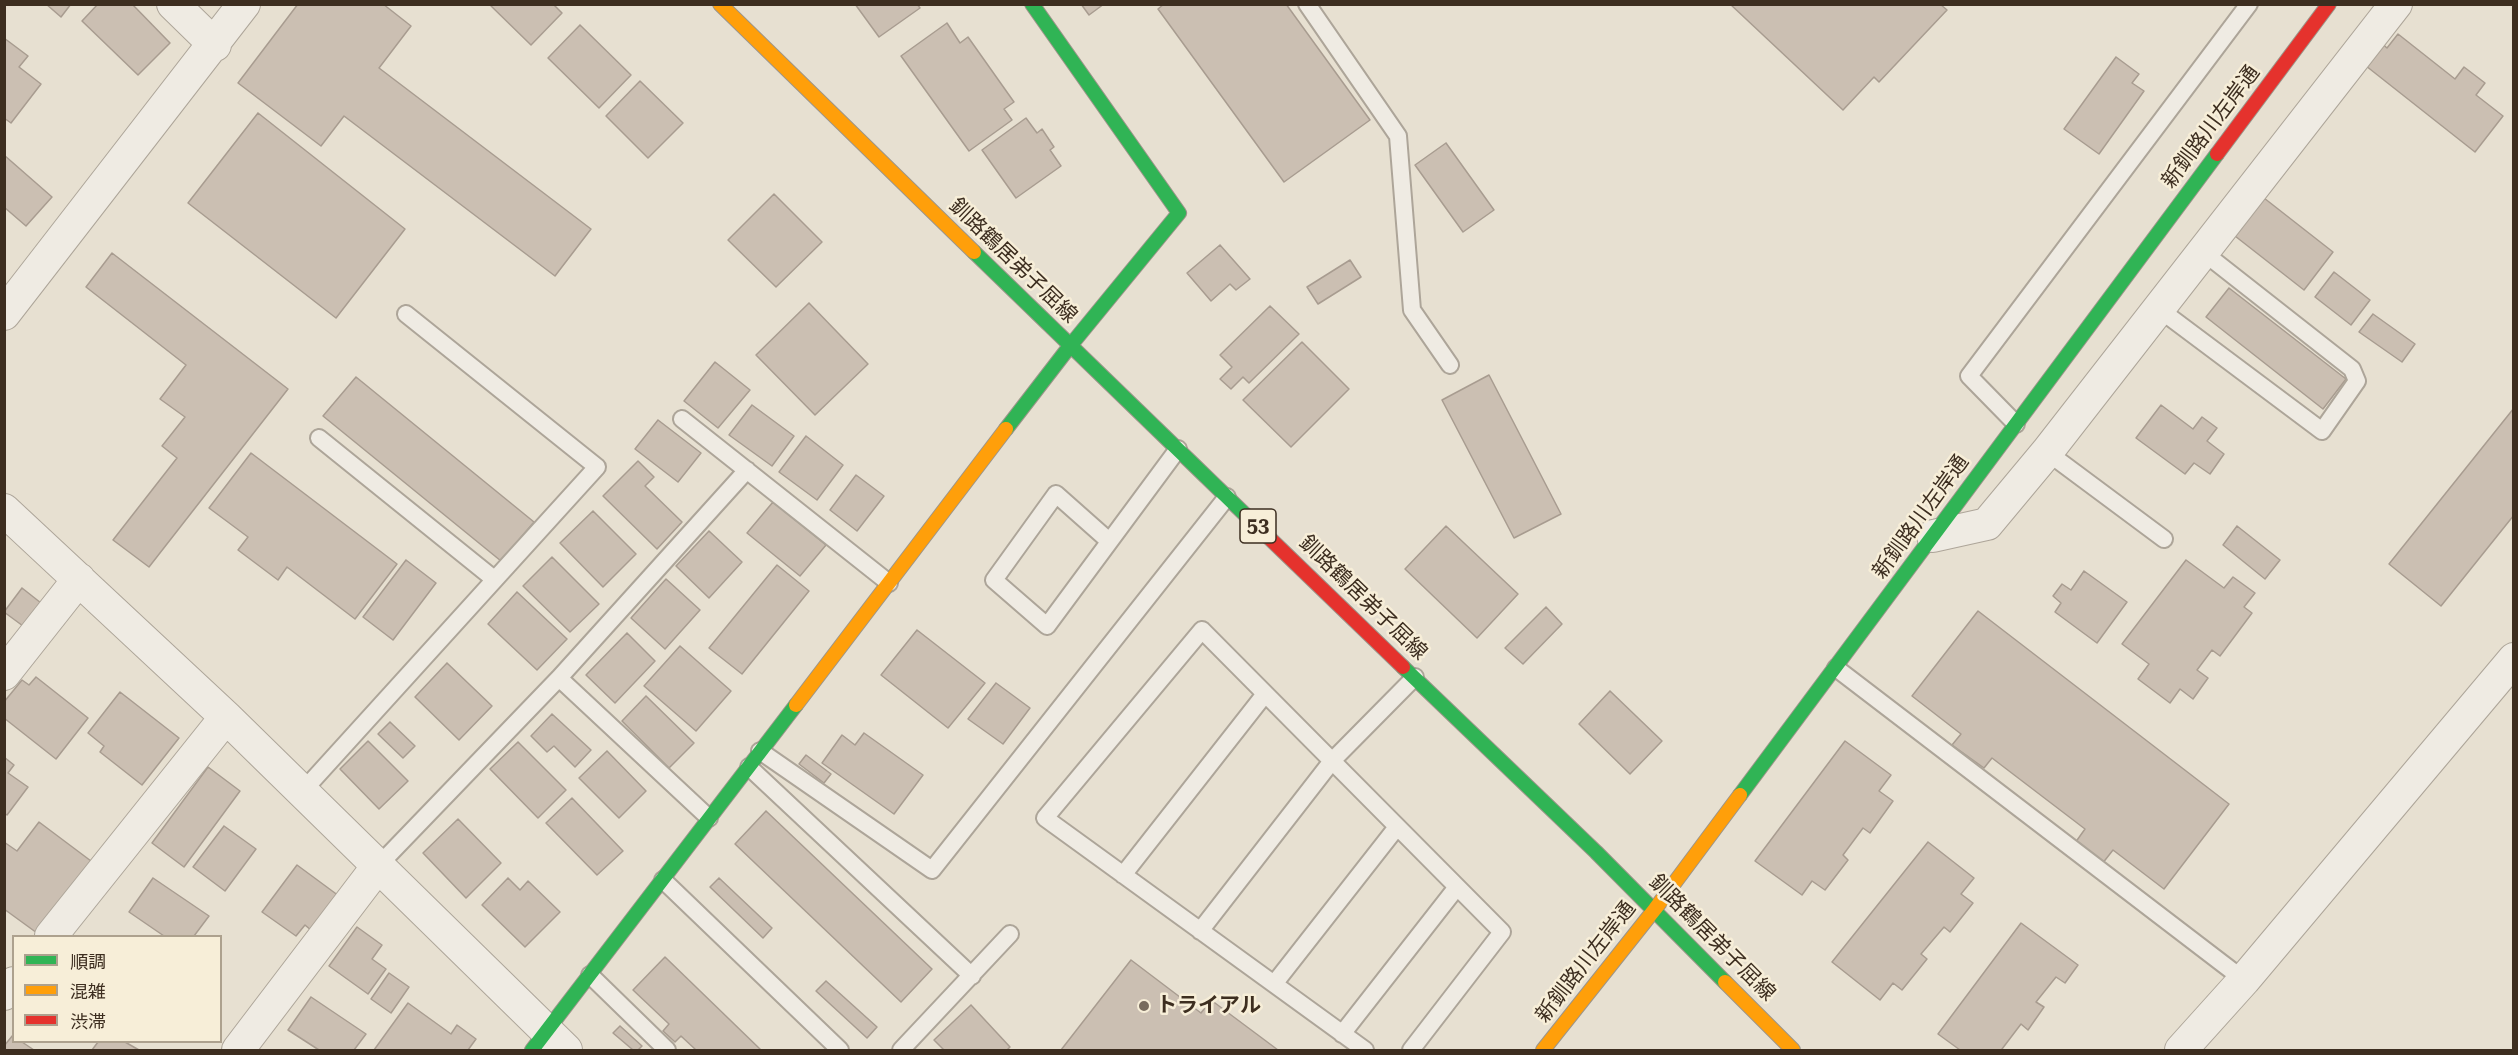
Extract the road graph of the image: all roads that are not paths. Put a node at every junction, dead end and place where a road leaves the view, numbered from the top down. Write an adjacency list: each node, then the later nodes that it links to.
1 (173, 4): 9 (street)
2 (244, 4): 9 (street)
3 (720, 4): 14 (street, 釧路鶴居弟子屈線 / 53)
4 (1032, 4): 14 (street)
5 (1307, 4): 15 (lane)
6 (2249, 4): 17 (lane)
7 (2329, 4): 17 (street, 新釧路川左岸通)
8 (2396, 4): 10 (street)
9 (214, 45): 12 (street)
10 (2203, 252): 11 (street); 11 (lane)
11 (2159, 309): 20 (street)
12 (4, 314)
13 (406, 315): 28 (lane)
14 (1070, 346): 19 (street, 釧路鶴居弟子屈線 / 53); 29 (street)
15 (1450, 365)
16 (682, 418): 21 (lane)
17 (2016, 424): 24 (street, 新釧路川左岸通)
18 (319, 438): 28 (lane)
19 (1178, 449): 22 (street, 釧路鶴居弟子屈線 / 53); 26 (lane)
20 (2047, 452): 24 (street); 25 (lane)
21 (747, 470): 29 (lane); 34 (lane)
22 (1227, 497): 33 (street, 釧路鶴居弟子屈線 / 53); 37 (lane)
23 (4, 510): 27 (street)
24 (1934, 536): 31 (street, 新釧路川左岸通)
25 (2164, 539)
26 (1109, 541): 26 (lane)
27 (79, 579): 32 (street); 36 (street)
28 (494, 579): 40 (lane)
29 (890, 583): 37 (street)
30 (2514, 658): 53 (street)
31 (1836, 668): 47 (street, 新釧路川左岸通); 53 (lane)
32 (4, 674)
33 (1415, 677): 38 (lane); 47 (street, 釧路鶴居弟子屈線 / 53)
34 (559, 678): 41 (lane); 43 (lane)
35 (1265, 694): 38 (lane); 44 (lane); 44 (lane)
36 (226, 717): 40 (street); 50 (street)
37 (760, 751): 39 (street)
38 (1332, 761): 42 (lane); 48 (lane)
39 (749, 767): 41 (street); 52 (lane)
40 (302, 792): 43 (street)
41 (710, 818): 45 (street)
42 (1397, 827): 46 (lane); 54 (lane)
43 (378, 866): 56 (street); 57 (street)
44 (1124, 875): 48 (lane)
45 (663, 880): 51 (street); 59 (lane)
46 (1457, 887): 55 (lane); 62 (lane)
47 (1655, 909): 63 (street, 新釧路川左岸通); 64 (street, 釧路鶴居弟子屈線 / 53)
48 (1200, 931): 54 (lane)
49 (1010, 934): 52 (lane)
50 (52, 935)
51 (590, 975): 56 (street); 58 (lane)
52 (972, 976): 60 (lane)
53 (2244, 980): 65 (street)
54 (1274, 984): 55 (lane)
55 (1342, 1034): 61 (lane)
56 (548, 1044)
57 (238, 1050)
58 (667, 1050)
59 (840, 1050)
60 (901, 1050)
61 (1365, 1050)
62 (1411, 1050)
63 (1543, 1050)
64 (1793, 1050)
65 (2181, 1050)

